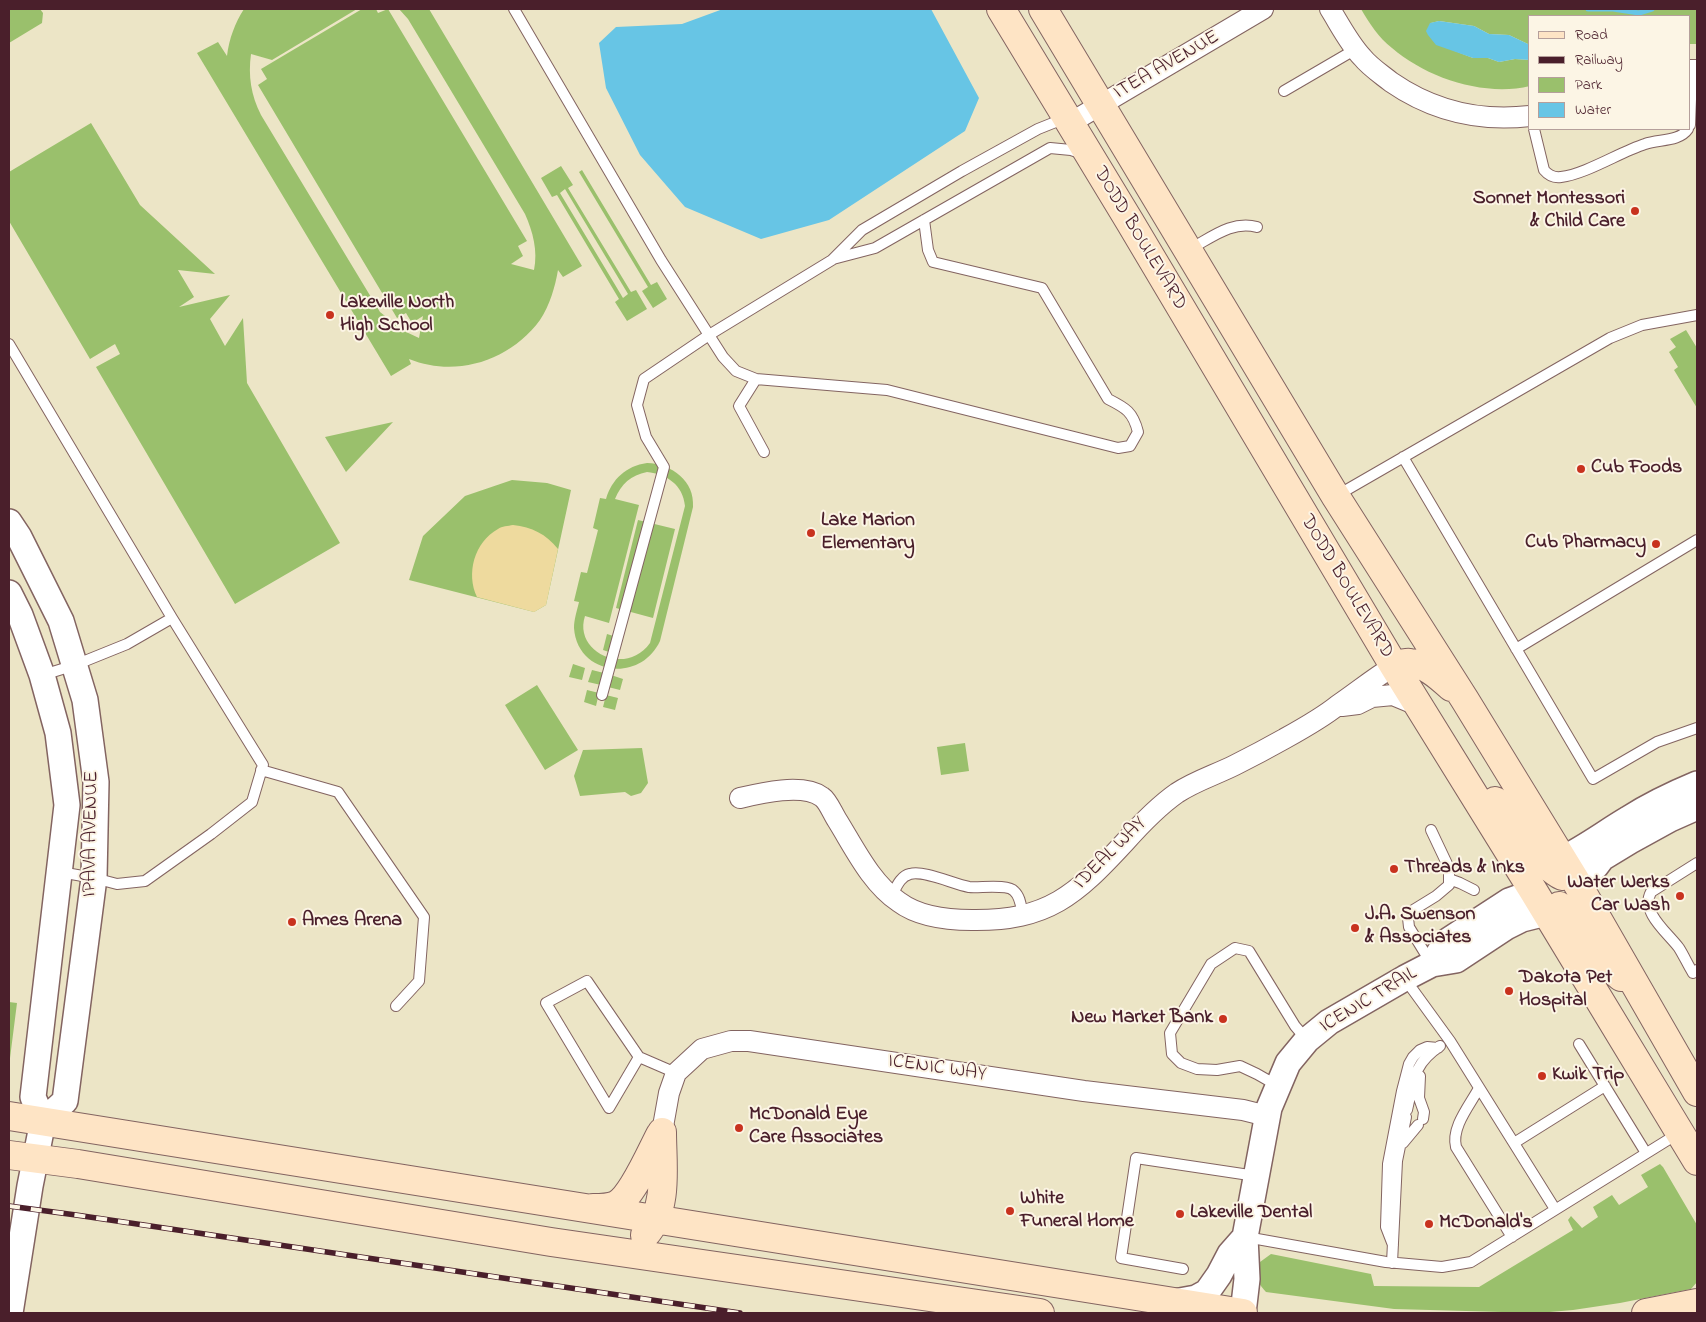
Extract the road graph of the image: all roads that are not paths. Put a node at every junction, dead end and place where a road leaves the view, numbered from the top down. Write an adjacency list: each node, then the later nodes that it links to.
1 (514, 9): 21 (lane)
2 (1001, 9): 12 (main road, DODD BOULEVARD)
3 (1043, 9): 9 (main road, DODD BOULEVARD)
4 (1264, 9): 9 (street, ITEA AVENUE)
5 (1330, 9): 6 (street)
6 (1356, 49): 8 (lane); 11 (street)
7 (1697, 70): 10 (lane)
8 (1284, 91)
9 (1100, 104): 12 (street, ITEA AVENUE); 18 (main road, DODD BOULEVARD)
10 (1691, 112)
11 (1528, 116)
12 (1070, 123): 15 (main road, DODD BOULEVARD); 19 (lane)
13 (1534, 130): 14 (lane)
14 (1687, 130)
15 (1090, 156): 16 (lane); 33 (main road, DODD BOULEVARD)
16 (924, 220): 19 (lane); 23 (lane)
17 (1256, 227): 18 (lane)
18 (1187, 251): 26 (main road, DODD BOULEVARD)
19 (832, 260): 21 (lane)
20 (1697, 315): 25 (lane)
21 (709, 335): 23 (lane); 35 (lane)
22 (9, 344): 30 (lane)
23 (756, 379): 24 (lane)
24 (764, 452)
25 (1403, 457): 26 (lane); 31 (lane)
26 (1336, 497): 36 (main road, DODD BOULEVARD)
27 (9, 522): 32 (street, IPAVA AVENUE)
28 (1697, 540): 31 (lane)
29 (9, 593): 34 (street, IPAVA AVENUE)
30 (172, 618): 32 (lane); 41 (lane)
31 (1516, 649): 39 (lane)
32 (75, 665): 34 (lane); 49 (street, IPAVA AVENUE)
33 (1394, 666): 36 (main road); 37 (main road, DODD BOULEVARD); 38 (street, IDEAL WAY)
34 (42, 675): 48 (street, IPAVA AVENUE)
35 (602, 695)
36 (1465, 700): 47 (main road, DODD BOULEVARD)
37 (1417, 705): 38 (street, IDEAL WAY); 40 (main road, DODD BOULEVARD)
38 (1338, 706): 54 (street, IDEAL WAY)
39 (1697, 728)
40 (1450, 756): 47 (main road); 53 (main road, DODD BOULEVARD)
41 (262, 770): 49 (lane); 59 (lane)
42 (1697, 784): 47 (street)
43 (740, 798): 52 (street, IDEAL WAY)
44 (1697, 807): 47 (street)
45 (1432, 830): 50 (lane)
46 (1697, 863): 56 (lane)
47 (1568, 869): 58 (main road, DODD BOULEVARD)
48 (60, 872): 49 (lane); 73 (street, IPAVA AVENUE)
49 (94, 878): 73 (street, IPAVA AVENUE)
50 (1449, 879): 51 (lane); 55 (lane)
51 (1474, 890)
52 (891, 897): 54 (street, IDEAL WAY); 54 (lane)
53 (1540, 902): 55 (street, ICENIC TRAIL); 58 (main road); 75 (main road, DODD BOULEVARD)
54 (1023, 916)
55 (1432, 964): 57 (street, ICENIC TRAIL)
56 (1697, 970)
57 (1405, 978): 60 (street, ICENIC TRAIL); 61 (lane)
58 (1643, 996): 70 (main road, DODD BOULEVARD)
59 (396, 1006)
60 (1307, 1040): 67 (street, ICENIC TRAIL); 67 (lane)
61 (1450, 1041): 63 (lane); 69 (lane)
62 (1579, 1044): 68 (lane)
63 (1438, 1048): 65 (lane); 88 (lane)
64 (639, 1057): 64 (lane); 66 (lane)
65 (1418, 1068): 77 (lane); 77 (lane)
66 (676, 1073): 72 (street, ICENIC WAY); 74 (street, ICENIC WAY)
67 (1278, 1086): 72 (street, ICENIC TRAIL)
68 (1605, 1086): 76 (lane); 78 (lane)
69 (1479, 1088): 76 (lane); 85 (lane)
70 (1697, 1092)
71 (9, 1116): 73 (main road)
72 (1267, 1116): 81 (street, ICENIC TRAIL)
73 (43, 1121): 79 (street); 82 (main road)
74 (662, 1132): 82 (main road); 84 (main road)
75 (1681, 1132): 78 (lane); 80 (main road, DODD BOULEVARD)
76 (1514, 1143): 83 (lane)
77 (1401, 1146): 88 (lane)
78 (1646, 1154): 83 (lane)
79 (22, 1157): 87 (main road); 93 (street)
80 (1697, 1161)
81 (1257, 1176): 86 (street, ICENIC TRAIL); 90 (lane)
82 (586, 1208): 84 (main road)
83 (1555, 1209): 85 (lane)
84 (655, 1219): 87 (main road); 92 (main road)
85 (1512, 1236): 89 (lane)
86 (1245, 1237): 89 (lane); 92 (street, ICENIC TRAIL); 95 (street, ICENIC TRAIL)
87 (551, 1242): 94 (main road)
88 (1393, 1245): 89 (lane)
89 (1392, 1263)
90 (1183, 1269)
91 (1692, 1301): 96 (main road)
92 (1172, 1302): 95 (main road)
93 (10, 1313)
94 (1040, 1313)
95 (1243, 1313)
96 (1646, 1313)

